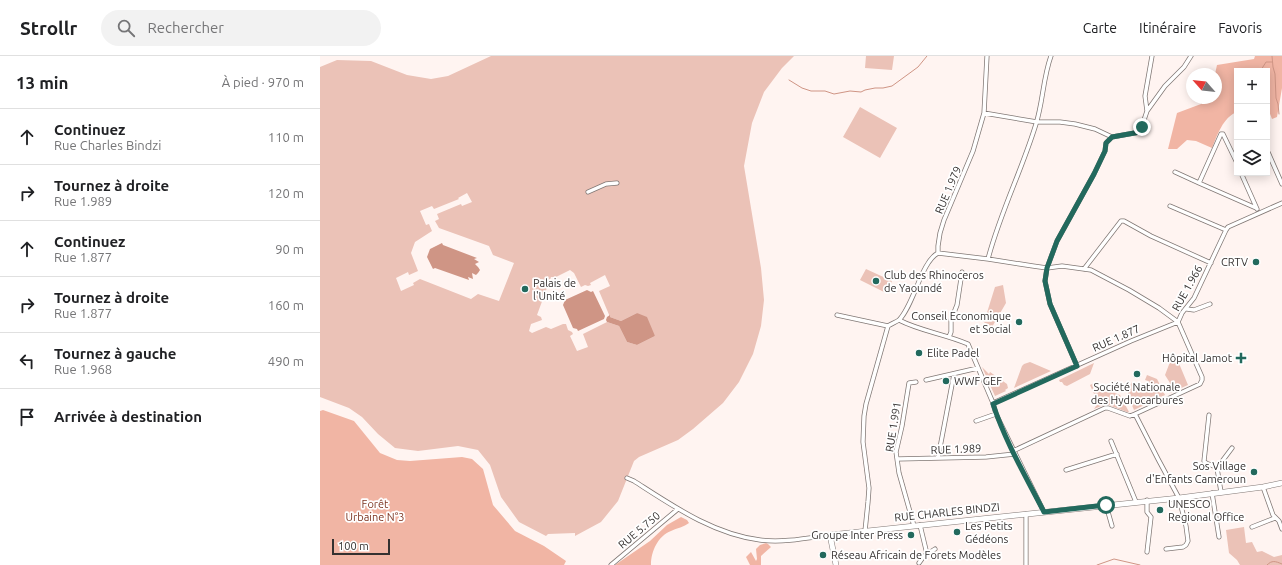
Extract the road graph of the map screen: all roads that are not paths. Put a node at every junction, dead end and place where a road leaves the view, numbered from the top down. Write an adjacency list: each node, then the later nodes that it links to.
1 (987, 56): 6 (street, RUE 1.979)
2 (1051, 56): 7 (street)
3 (1152, 56): 5 (street)
4 (1191, 56): 5 (street)
5 (1147, 111): 8 (street)
6 (984, 113): 7 (street); 22 (street, RUE 1.979)
7 (1036, 122): 8 (street); 23 (street)
8 (1112, 137): 25 (street)
9 (1234, 157): 14 (street)
10 (1270, 157): 15 (street)
11 (1175, 172): 14 (street)
12 (1242, 176): 19 (street)
13 (617, 183): 16 (street)
14 (1199, 183): 19 (street)
15 (1282, 184)
16 (588, 192)
17 (1282, 203): 20 (street)
18 (1170, 206): 21 (street)
19 (1256, 208): 20 (street)
20 (1258, 213): 21 (street)
21 (1226, 230): 24 (street, RUE 1.966)
22 (938, 253): 23 (street, RUE 1.966); 31 (street)
23 (988, 259): 25 (street, RUE 1.966)
24 (1211, 263): 26 (street); 29 (street, RUE 1.966)
25 (1047, 268): 26 (street, RUE 1.966); 35 (street)
26 (1084, 269): 32 (street, RUE 1.966)
27 (962, 272): 34 (street)
28 (1210, 304): 29 (street)
29 (1187, 309): 32 (street, RUE 1.966)
30 (837, 315): 33 (street)
31 (898, 320): 33 (street); 34 (street)
32 (1178, 322): 35 (street, RUE 1.877); 42 (street)
33 (888, 326): 70 (street)
34 (949, 338): 36 (street)
35 (1077, 366): 40 (street, RUE 1.877)
36 (978, 368): 37 (street); 40 (street)
37 (954, 374): 38 (street); 49 (street)
38 (926, 380)
39 (916, 382): 50 (street, RUE 1.991)
40 (993, 404): 41 (street)
41 (996, 414): 44 (street); 47 (street)
42 (1135, 414): 47 (street); 58 (street)
43 (1209, 415): 51 (street)
44 (976, 421)
45 (1111, 441): 48 (street)
46 (1232, 448): 51 (street)
47 (1014, 452): 49 (street, RUE 1.989); 63 (street)
48 (1117, 454): 52 (street); 60 (street)
49 (938, 458): 50 (street, RUE 1.989)
50 (897, 459): 66 (street, RUE 1.991)
51 (1217, 468): 56 (street)
52 (1066, 470)
53 (627, 478): 62 (street, RUE CHARLES BINDZI)
54 (1282, 483): 55 (street, RUE CHARLES BINDZI)
55 (1263, 487): 56 (street, RUE CHARLES BINDZI); 65 (street)
56 (1221, 492): 57 (street, RUE CHARLES BINDZI)
57 (1212, 493): 58 (street, RUE CHARLES BINDZI); 72 (street)
58 (1179, 498): 59 (street, RUE CHARLES BINDZI); 74 (street)
59 (1147, 500): 60 (street, RUE CHARLES BINDZI); 75 (street)
60 (1136, 502): 61 (street, RUE CHARLES BINDZI)
61 (1106, 505): 63 (street, RUE CHARLES BINDZI); 67 (street)
62 (678, 509): 71 (street, RUE CHARLES BINDZI); 78 (street, RUE 5.750)
63 (1044, 512): 64 (street, RUE CHARLES BINDZI)
64 (1026, 514): 66 (street, RUE CHARLES BINDZI); 80 (street)
65 (1275, 518): 68 (street); 69 (street)
66 (917, 526): 70 (street, RUE CHARLES BINDZI); 76 (street, RUE 1.991)
67 (1112, 526)
68 (1252, 527)
69 (1282, 529)
70 (865, 532): 71 (street, RUE CHARLES BINDZI)
71 (830, 535): 79 (street)
72 (1219, 537)
73 (935, 549): 76 (street)
74 (1166, 549)
75 (1147, 552)
76 (927, 554): 77 (street)
77 (919, 563)
78 (611, 565)
79 (836, 565)
80 (1026, 565)

